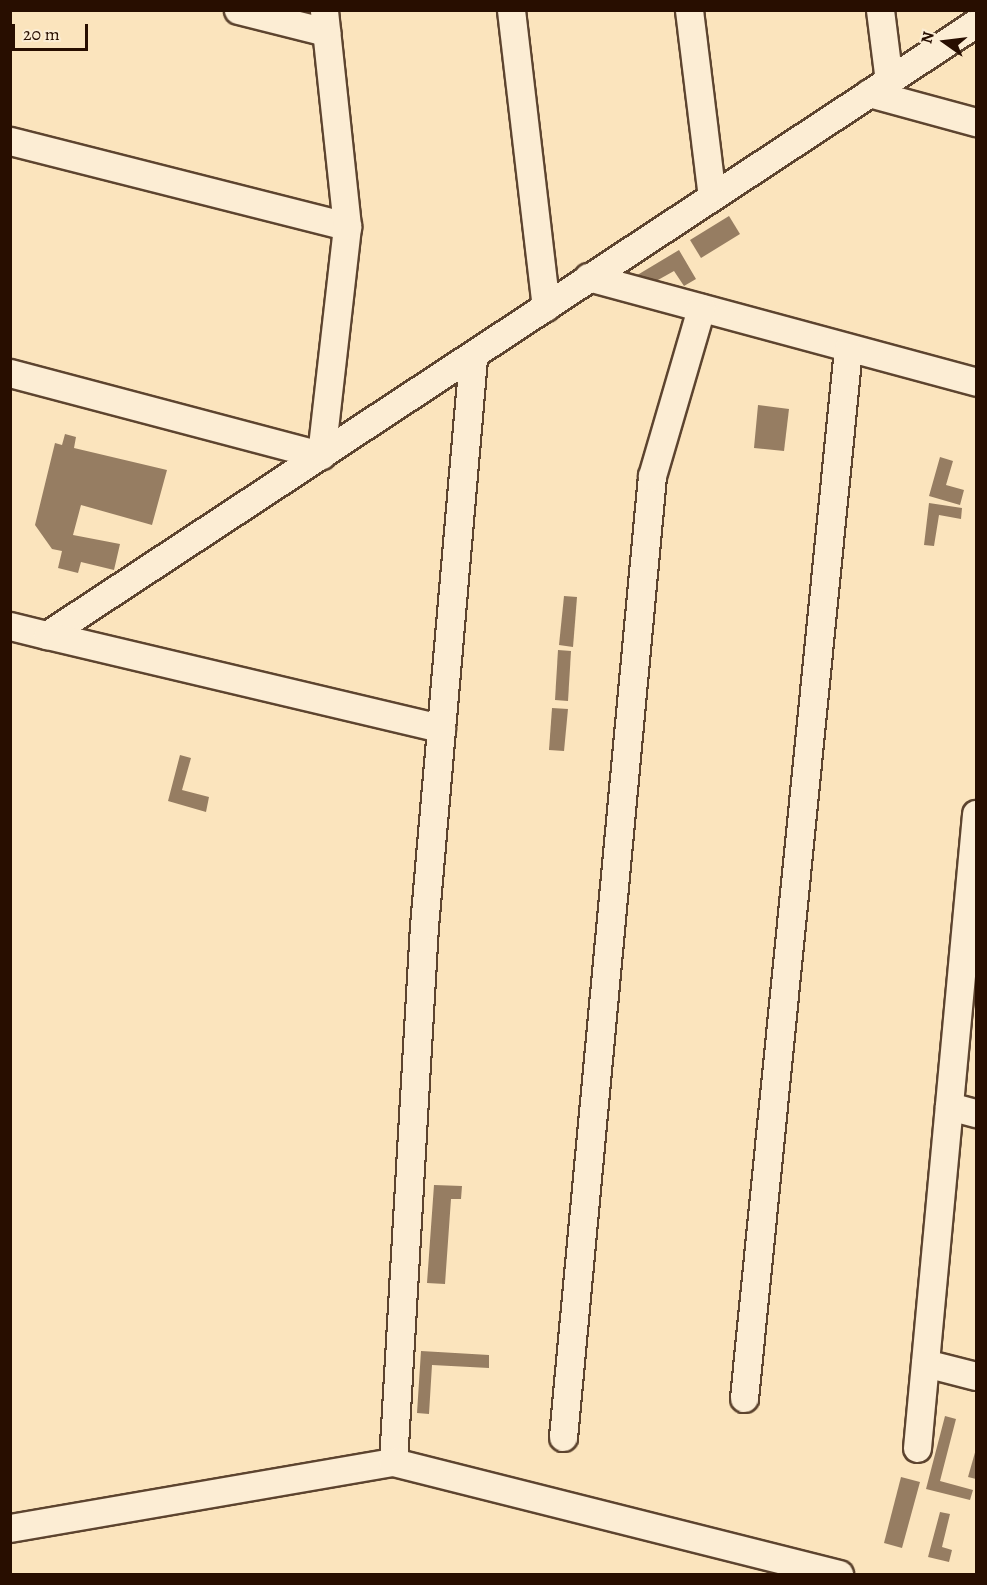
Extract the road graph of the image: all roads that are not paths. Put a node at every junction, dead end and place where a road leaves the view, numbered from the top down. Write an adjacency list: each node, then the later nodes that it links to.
1 (238, 10): 5 (street)
2 (511, 10): 13 (street)
3 (689, 10): 10 (street)
4 (880, 10): 7 (street)
5 (325, 21): 11 (street)
6 (976, 23): 7 (street)
7 (879, 87): 8 (street); 10 (street)
8 (976, 122)
9 (10, 141): 11 (street)
10 (712, 196): 12 (street)
11 (347, 226): 19 (street)
12 (588, 278): 13 (street); 14 (street)
13 (546, 307): 16 (street)
14 (701, 308): 15 (street); 30 (street)
15 (848, 348): 18 (street); 29 (street)
16 (473, 358): 19 (street); 22 (street)
17 (10, 373): 19 (street)
18 (976, 382)
19 (321, 455): 21 (street)
20 (10, 626): 21 (street)
21 (47, 635): 22 (street)
22 (441, 728): 32 (street)
23 (976, 814): 24 (street)
24 (974, 871): 25 (street)
25 (949, 1106): 26 (street); 27 (street)
26 (976, 1113)
27 (925, 1363): 28 (street); 31 (street)
28 (976, 1376)
29 (744, 1398)
30 (563, 1437)
31 (917, 1448)
32 (393, 1462): 33 (street); 34 (street)
33 (10, 1528)
34 (840, 1575)

